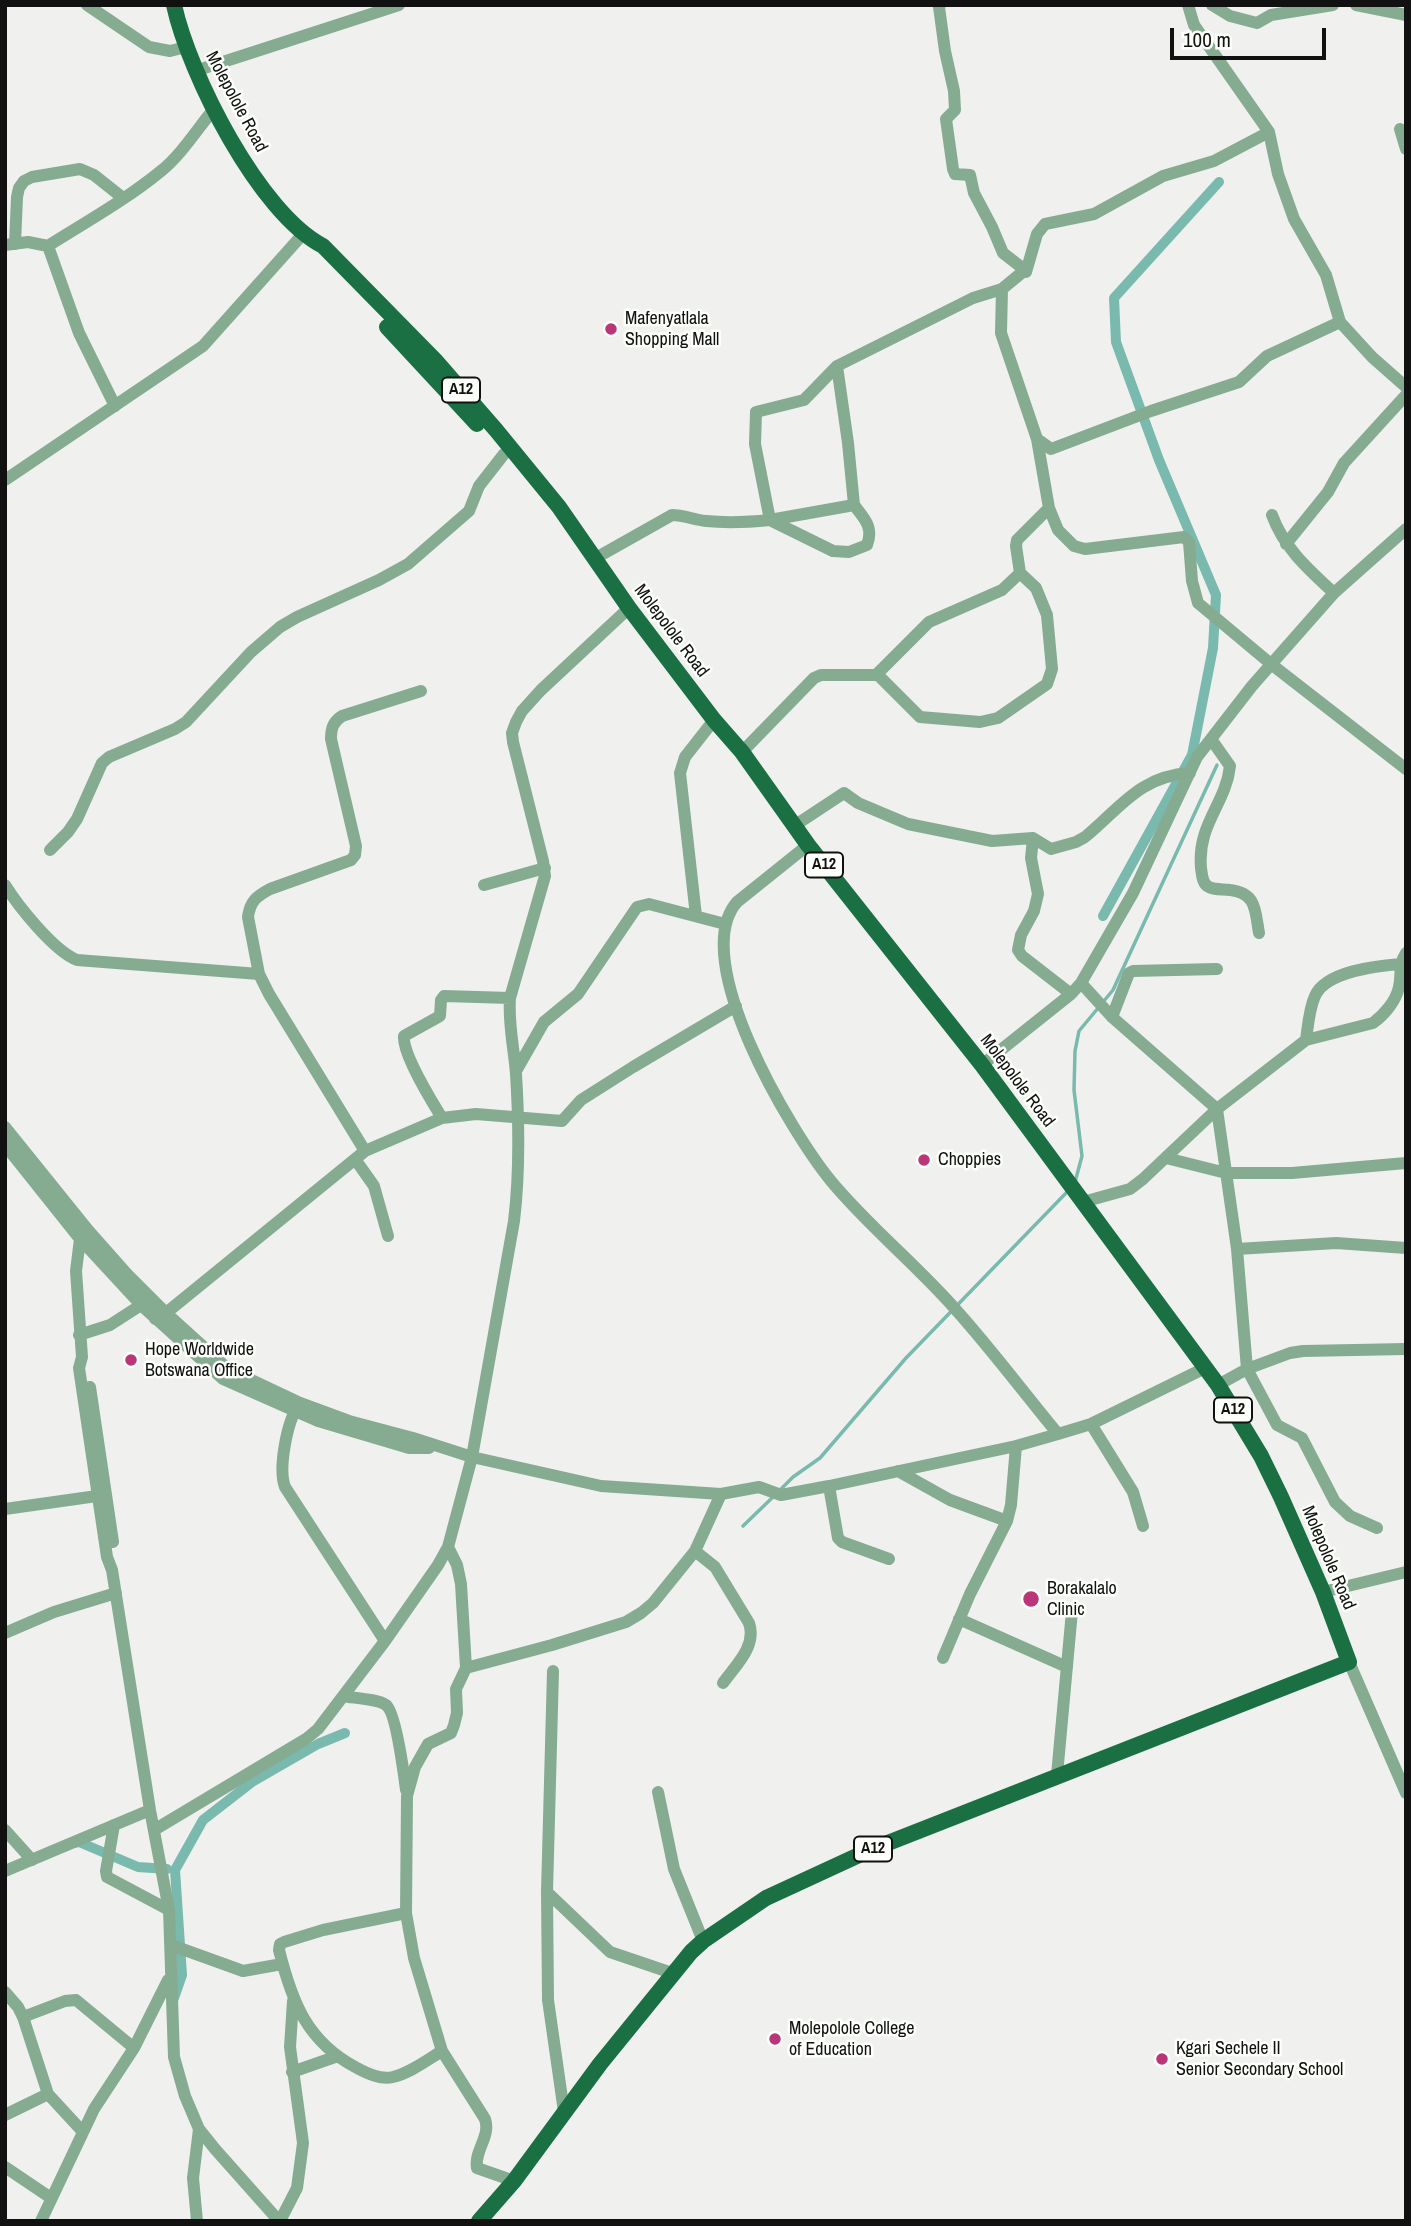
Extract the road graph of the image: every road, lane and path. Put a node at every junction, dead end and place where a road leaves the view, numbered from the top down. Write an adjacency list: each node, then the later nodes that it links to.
1 (87, 5): 10 (street)
2 (174, 5): 10 (main road, Molepolole Road / A12)
3 (400, 5): 11 (street)
4 (940, 5): 20 (street)
5 (1188, 5): 14 (street)
6 (1212, 5): 7 (street)
7 (1334, 5)
8 (1356, 5): 9 (street)
9 (1406, 15)
10 (187, 47): 11 (main road, Molepolole Road / A12)
11 (195, 71): 12 (main road, Molepolole Road / A12)
12 (214, 109): 16 (street); 17 (main road, Molepolole Road / A12)
13 (1400, 129): 15 (street)
14 (1269, 132): 20 (street); 22 (street)
15 (1406, 149)
16 (123, 198): 18 (street); 19 (street)
17 (306, 237): 27 (street); 29 (main road, Molepolole Road / A12); 37 (main road, Molepolole Road / A12)
18 (10, 244): 19 (street)
19 (48, 246): 27 (street)
20 (1025, 270): 21 (street)
21 (1002, 289): 23 (street); 28 (street)
22 (1340, 322): 24 (street); 28 (street)
23 (837, 366): 31 (street); 34 (street)
24 (1400, 375): 25 (street)
25 (1406, 387)
26 (1406, 395): 36 (street)
27 (116, 406): 30 (street)
28 (1037, 439): 32 (street)
29 (504, 454): 37 (main road, Molepolole Road / A12); 52 (street)
30 (5, 480)
31 (854, 505): 34 (street); 34 (street)
32 (1049, 508): 38 (street); 41 (street)
33 (1272, 515): 36 (street)
34 (770, 520): 37 (street)
35 (1406, 529): 39 (street)
36 (1286, 544): 39 (street)
37 (594, 559): 40 (main road, Molepolole Road / A12)
38 (1020, 573): 42 (street); 42 (street)
39 (1334, 593): 41 (street)
40 (629, 608): 44 (main road, Molepolole Road / A12); 53 (street)
41 (1271, 664): 45 (street); 47 (street)
42 (878, 676): 46 (street)
43 (421, 691): 61 (street)
44 (714, 720): 46 (main road, Molepolole Road / A12); 56 (street)
45 (1211, 739): 48 (street); 58 (street)
46 (742, 752): 49 (main road, Molepolole Road / A12)
47 (1406, 769)
48 (1189, 773): 50 (street); 62 (street)
49 (794, 826): 50 (street); 51 (main road, Molepolole Road / A12)
50 (1033, 838): 64 (street)
51 (808, 845): 57 (street); 70 (main road, Molepolole Road / A12)
52 (50, 850)
53 (545, 868): 55 (street); 65 (street)
54 (5, 885): 61 (street)
55 (484, 885)
56 (696, 916): 57 (street); 71 (street)
57 (725, 924): 67 (street)
58 (1259, 933)
59 (1403, 958): 63 (street); 69 (street)
60 (1217, 969): 68 (street)
61 (259, 974): 77 (street)
62 (1082, 984): 64 (street); 68 (street)
63 (1399, 987): 66 (street); 69 (street)
64 (1071, 994): 70 (street)
65 (510, 998): 71 (street); 74 (street)
66 (1406, 1002)
67 (736, 1006): 73 (street); 95 (street)
68 (1112, 1017): 72 (street)
69 (1306, 1040): 72 (street)
70 (982, 1065): 81 (main road, Molepolole Road / A12)
71 (516, 1071): 73 (street)
72 (1217, 1109): 78 (street); 80 (street)
73 (518, 1117): 74 (street); 97 (street)
74 (442, 1118): 77 (street)
75 (5, 1127): 76 (street)
76 (11, 1151): 82 (street)
77 (360, 1155): 83 (street); 87 (street)
78 (1166, 1158): 80 (street); 81 (street)
79 (1406, 1163): 80 (street)
80 (1226, 1173): 85 (street)
81 (1083, 1202): 90 (main road, Molepolole Road / A12)
82 (84, 1235): 86 (street); 87 (street); 88 (street)
83 (388, 1236)
84 (1406, 1248): 85 (street)
85 (1237, 1249): 91 (street)
86 (141, 1305): 87 (street); 88 (street)
87 (160, 1316): 93 (street)
88 (79, 1335): 99 (street)
89 (1406, 1349): 91 (street)
90 (1205, 1368): 92 (main road, Molepolole Road / A12); 94 (street)
91 (1247, 1369): 92 (street); 106 (street)
92 (1218, 1385): 112 (main road, Molepolole Road / A12)
93 (297, 1407): 97 (street); 117 (street)
94 (1091, 1423): 95 (street); 105 (street)
95 (1058, 1434): 96 (street)
96 (1016, 1446): 98 (street); 104 (street)
97 (472, 1457): 101 (street); 107 (street)
98 (898, 1471): 100 (street); 104 (street)
99 (100, 1477): 102 (street); 110 (street)
100 (829, 1486): 101 (street); 109 (street)
101 (721, 1494): 108 (street)
102 (97, 1496): 103 (street); 110 (street)
103 (5, 1509)
104 (1007, 1521): 115 (street)
105 (1143, 1526)
106 (1377, 1528)
107 (448, 1547): 117 (street); 121 (street)
108 (695, 1551): 121 (street); 123 (street)
109 (889, 1559)
110 (112, 1570): 113 (street)
111 (1406, 1572): 112 (street)
112 (1323, 1592): 119 (main road, Molepolole Road / A12)
113 (116, 1593): 116 (street); 130 (street)
114 (1072, 1611): 120 (street)
115 (959, 1619): 118 (street); 120 (street)
116 (5, 1633)
117 (385, 1641): 124 (street)
118 (943, 1658)
119 (1349, 1662): 125 (street); 126 (main road, A12)
120 (1067, 1667): 126 (street)
121 (466, 1668): 129 (street)
122 (553, 1671): 136 (street)
123 (723, 1683)
124 (342, 1696): 129 (street); 133 (street)
125 (1402, 1774): 128 (street)
126 (1057, 1775): 139 (main road, A12)
127 (658, 1792): 139 (street)
128 (1406, 1793)
129 (407, 1796): 138 (street)
130 (150, 1810): 131 (street); 133 (street)
131 (114, 1825): 134 (street); 137 (street)
132 (5, 1830): 134 (street)
133 (154, 1830): 137 (street)
134 (32, 1860): 135 (street)
135 (5, 1871)
136 (547, 1892): 142 (street); 152 (street)
137 (169, 1910): 140 (street)
138 (406, 1913): 141 (street); 148 (street)
139 (703, 1941): 142 (main road, A12)
140 (171, 1945): 141 (street); 143 (street)
141 (282, 1964): 145 (street)
142 (672, 1973): 152 (main road, A12)
143 (170, 1977): 147 (street); 154 (street)
144 (5, 1992): 146 (street)
145 (293, 2001): 149 (street); 150 (street)
146 (23, 2017): 147 (street); 151 (street)
147 (134, 2048): 155 (street)
148 (442, 2051): 149 (street); 157 (street)
149 (335, 2057): 150 (street)
150 (292, 2072): 161 (street)
151 (48, 2094): 153 (street); 155 (street)
152 (564, 2112): 157 (main road, A12)
153 (5, 2115)
154 (199, 2129): 160 (street); 161 (street)
155 (83, 2132): 158 (street)
156 (5, 2167): 158 (street)
157 (510, 2186): 162 (main road, A12); 163 (main road, A12)
158 (51, 2198): 159 (street)
159 (41, 2221)
160 (197, 2221)
161 (279, 2221)
162 (479, 2221)
163 (487, 2221)

